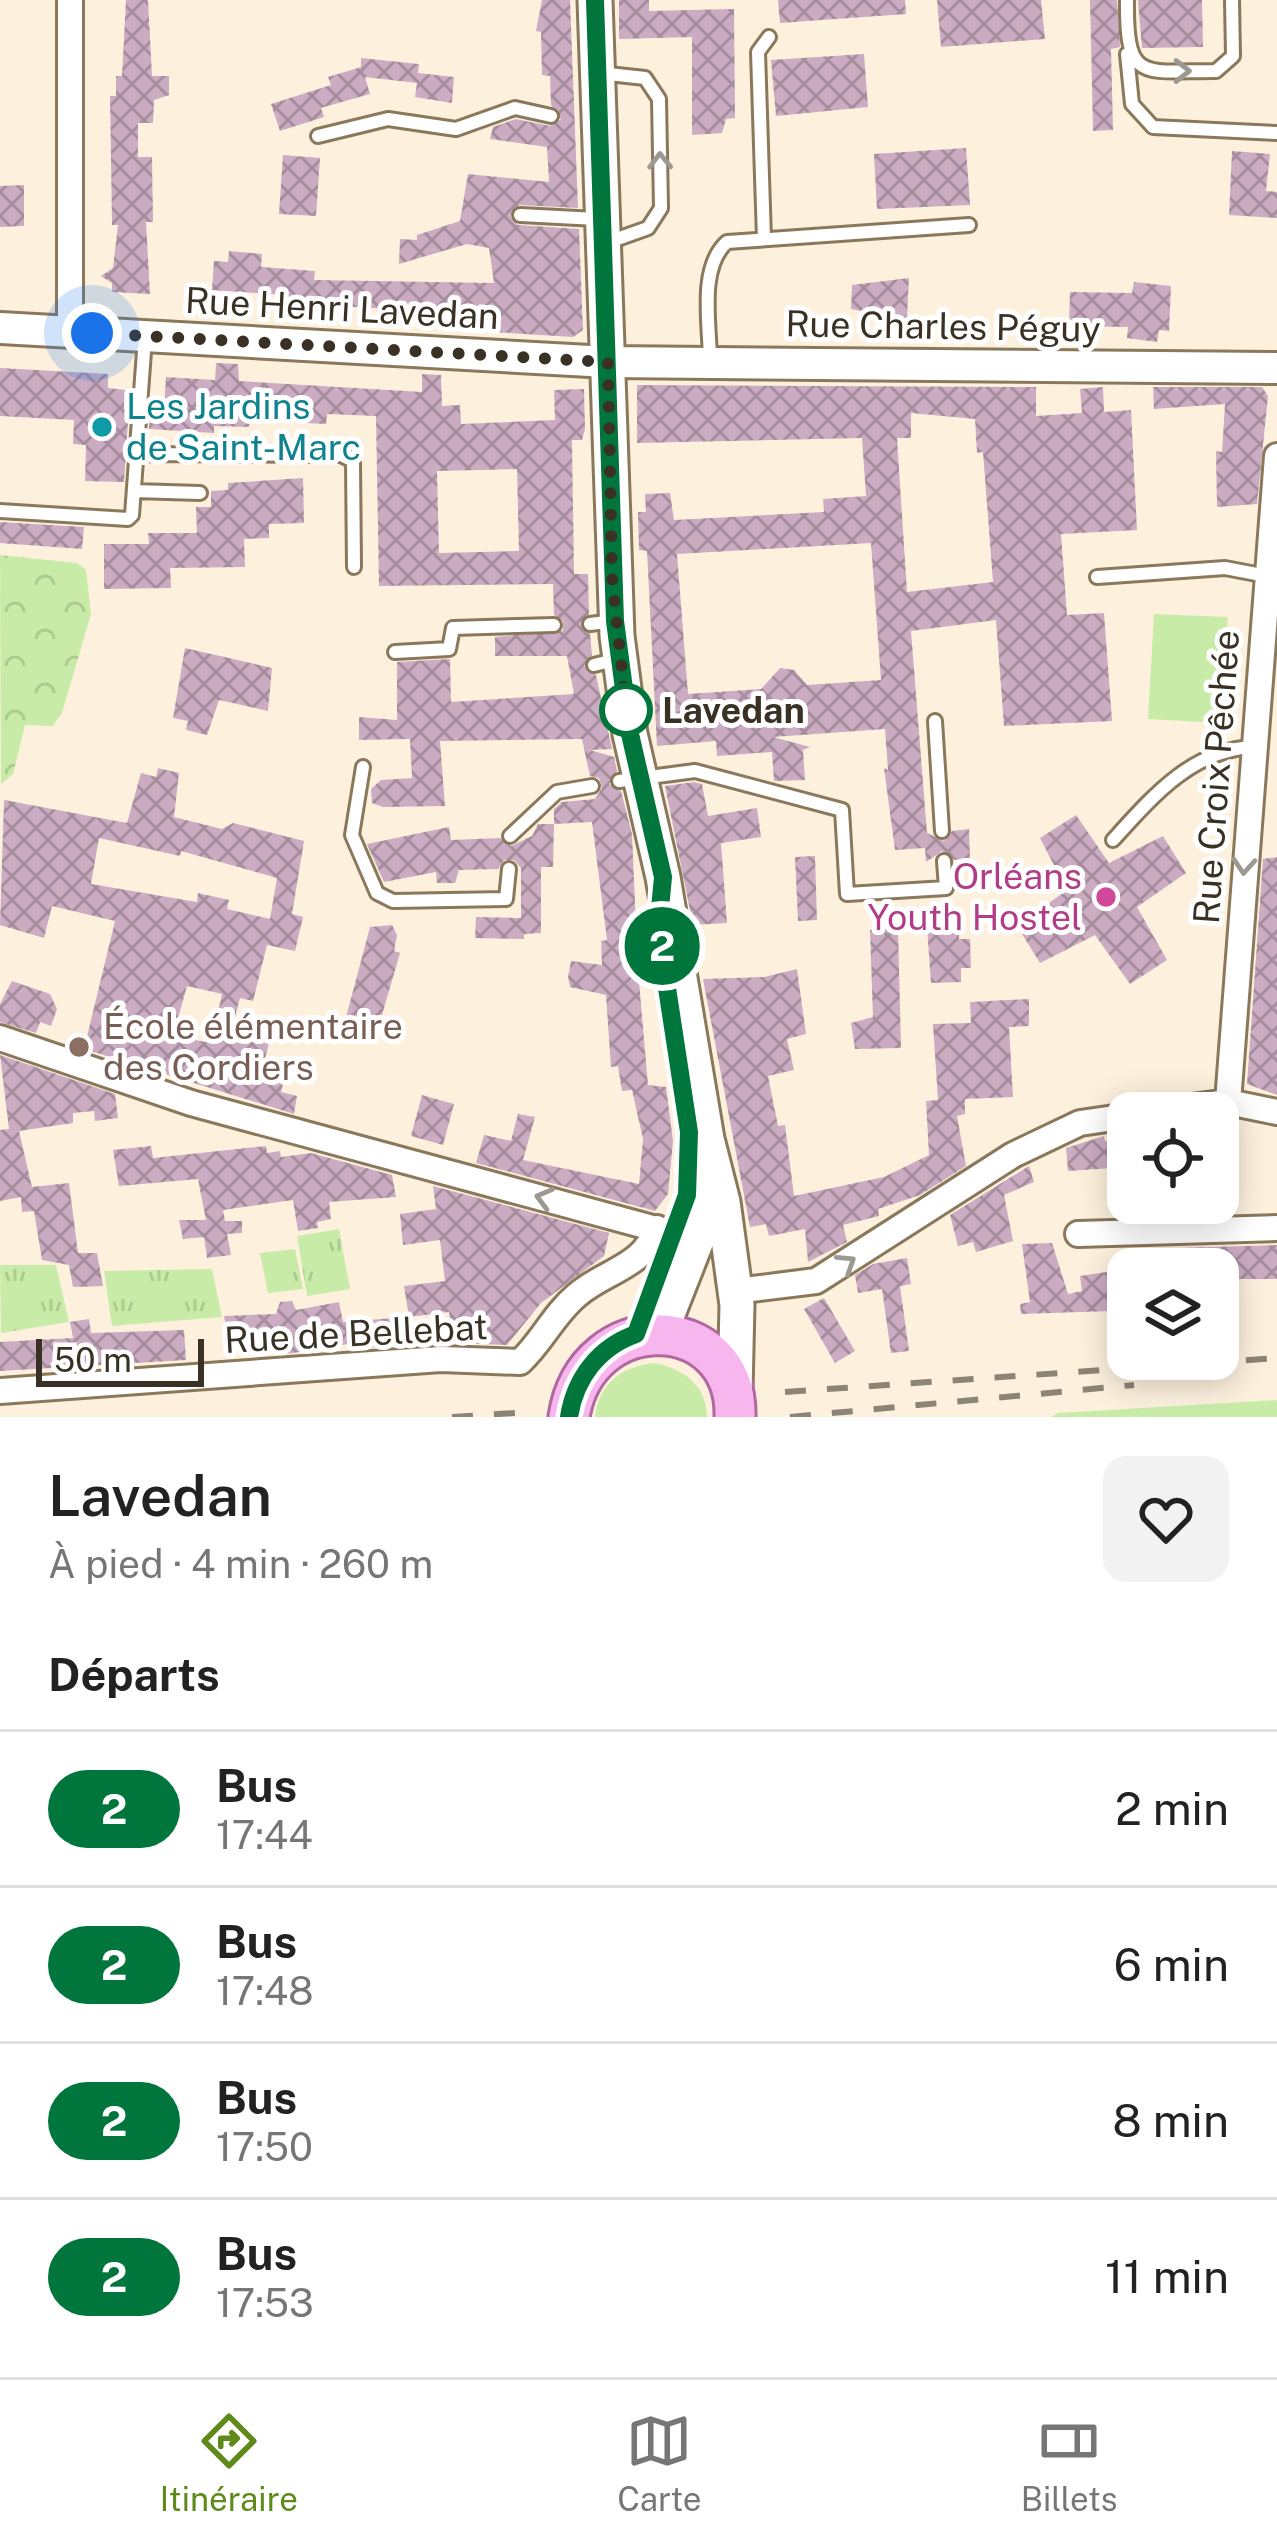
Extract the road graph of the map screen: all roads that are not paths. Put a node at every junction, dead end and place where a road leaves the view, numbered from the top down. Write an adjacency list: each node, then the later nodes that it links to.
1 (70, 0): 16 (street)
2 (595, 0): 7 (main road)
3 (1126, 0): 6 (lane)
4 (1232, 0): 6 (lane, one-way to 4)
5 (770, 37): 14 (lane)
6 (1126, 47): 9 (lane)
7 (599, 73): 13 (main road); 13 (lane, one-way to 7)
8 (551, 116): 10 (lane)
9 (1277, 134)
10 (318, 136)
11 (520, 215): 13 (lane)
12 (969, 225): 14 (lane)
13 (605, 231): 18 (main road)
14 (764, 239): 19 (lane)
15 (0, 328): 16 (street, Rue Henri Lavedan)
16 (70, 332): 17 (street, Rue Henri Lavedan)
17 (145, 337): 18 (street, Rue Henri Lavedan); 21 (lane)
18 (608, 362): 19 (street, Rue Charles Péguy); 34 (main road)
19 (710, 363): 20 (street, Rue Charles Péguy)
20 (1277, 368)
21 (136, 454): 23 (lane); 26 (lane)
22 (1277, 456): 27 (street, Rue Croix Pêchée)
23 (134, 491): 24 (lane); 25 (lane)
24 (200, 493)
25 (0, 511)
26 (354, 567)
27 (1267, 576): 28 (lane); 32 (street, Rue Croix Pêchée)
28 (1097, 577)
29 (554, 625): 30 (lane)
30 (395, 652)
31 (934, 721): 38 (lane)
32 (1253, 747): 36 (street, Rue Croix Pêchée); 40 (lane)
33 (363, 767): 42 (lane)
34 (629, 779): 41 (lane); 43 (main road)
35 (592, 786): 39 (lane)
36 (1249, 800): 37 (street); 46 (street, Rue Croix Pêchée, one-way to 46)
37 (1277, 802)
38 (942, 831)
39 (510, 836)
40 (1113, 840)
41 (944, 861)
42 (509, 868)
43 (669, 951): 44 (lane); 50 (main road); 52 (lane)
44 (638, 960)
45 (0, 1038): 52 (street, one-way to 45)
46 (1229, 1092)
47 (1239, 1104): 48 (street)
48 (1277, 1112)
49 (1107, 1120): 54 (street, one-way to 49)
50 (707, 1139): 52 (main road); 54 (main road)
51 (1277, 1228): 53 (street)
52 (676, 1234): 55 (main road); 56 (street, Rue de Bellebat)
53 (1078, 1234)
54 (736, 1291): 57 (main road)
55 (648, 1334): 57 (main road); 58 (main road)
56 (0, 1391)
57 (735, 1404)
58 (569, 1417)

